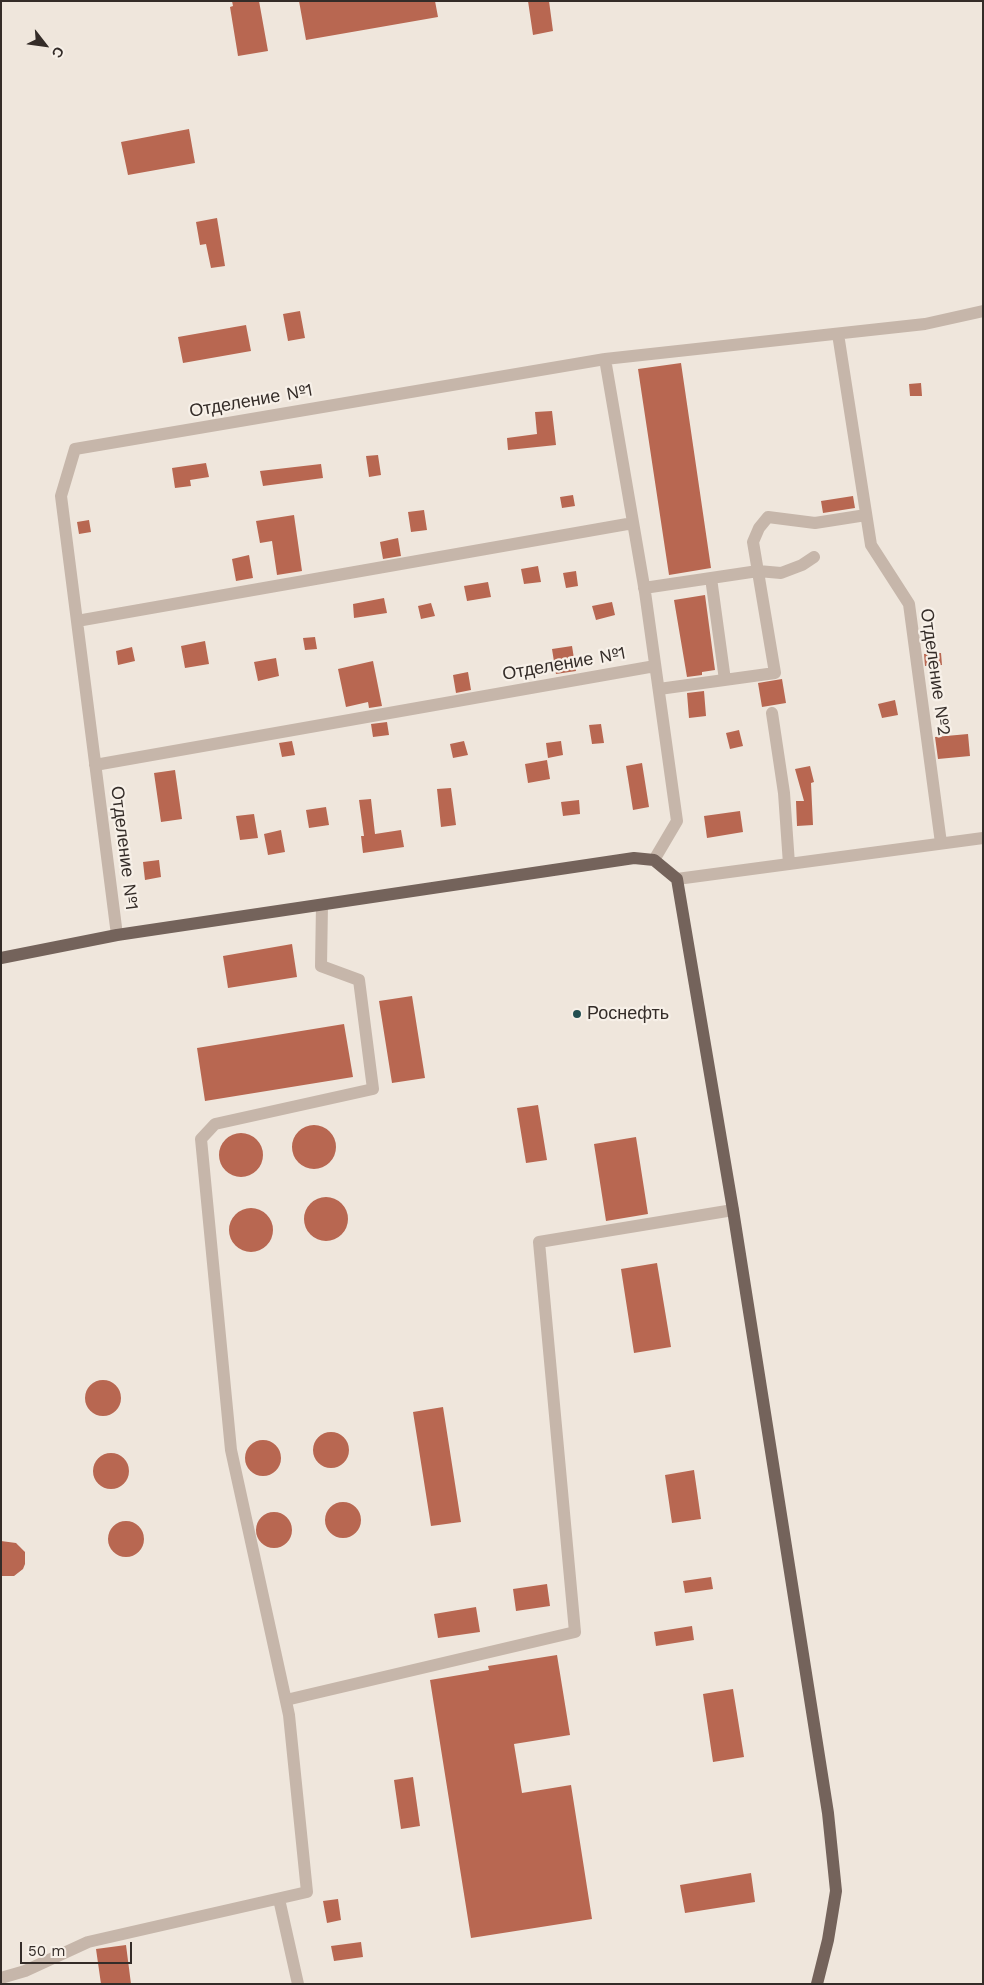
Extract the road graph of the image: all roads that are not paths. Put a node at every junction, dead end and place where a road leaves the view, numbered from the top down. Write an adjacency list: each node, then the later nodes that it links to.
1 (983, 311): 2 (street)
2 (838, 334): 3 (street); 4 (street, Отделение №2)
3 (605, 359): 5 (street); 10 (street, Отделение №1)
4 (866, 515): 7 (street); 17 (street, Отделение №2)
5 (633, 523): 9 (street); 10 (street)
6 (814, 557): 7 (street)
7 (758, 570): 8 (street); 12 (street)
8 (711, 578): 9 (street); 12 (street)
9 (644, 588): 11 (street)
10 (77, 621): 15 (street, Отделение №1)
11 (655, 666): 13 (street); 15 (street, Отделение №1)
12 (725, 680): 13 (street)
13 (659, 689): 18 (street)
14 (772, 713): 19 (street)
15 (95, 765): 22 (street, Отделение №1)
16 (983, 838): 17 (street)
17 (941, 843): 19 (street)
18 (654, 860): 20 (main road); 21 (main road)
19 (789, 864): 20 (street)
20 (677, 879): 24 (main road)
21 (322, 905): 22 (main road); 25 (street)
22 (117, 935): 23 (main road)
23 (1, 958)
24 (733, 1210): 25 (street); 29 (main road)
25 (286, 1700): 26 (street)
26 (279, 1899): 27 (street); 28 (street)
27 (1, 1978)
28 (298, 1984)
29 (817, 1984)

